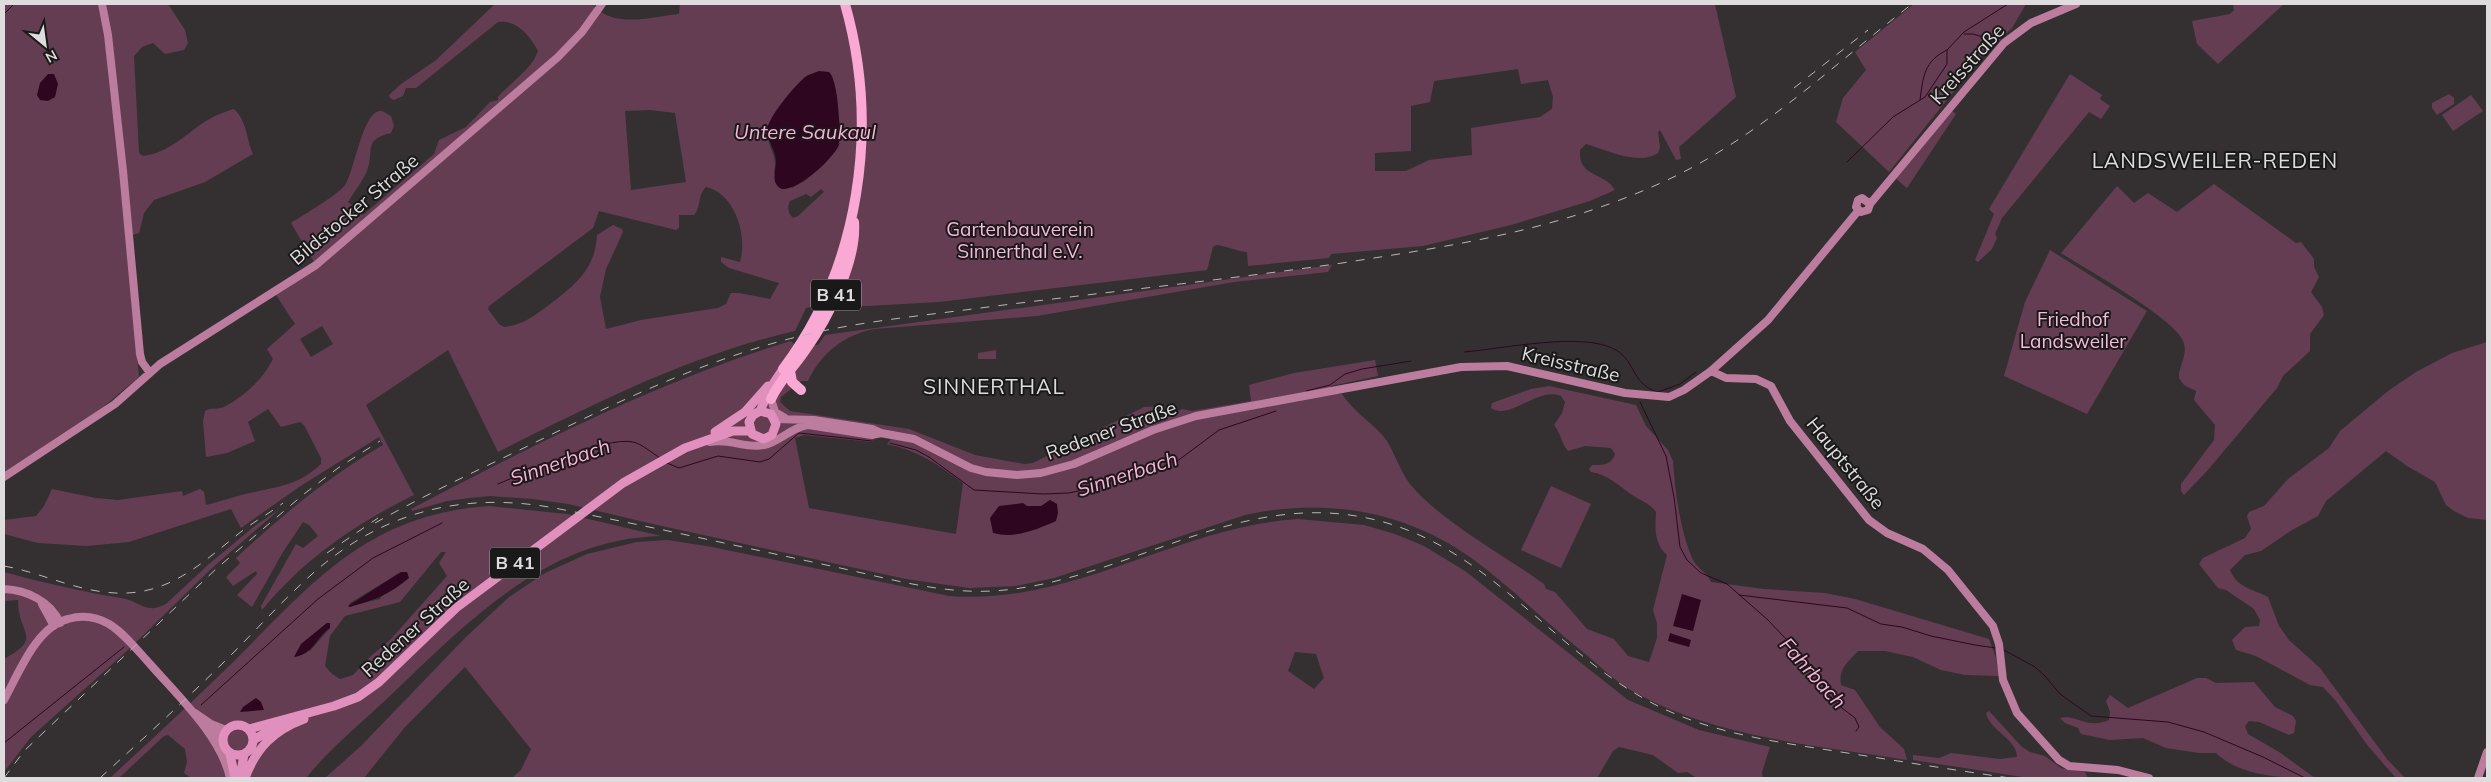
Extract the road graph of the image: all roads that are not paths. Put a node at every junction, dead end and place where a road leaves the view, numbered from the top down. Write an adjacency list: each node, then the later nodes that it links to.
1 (102, 4): 9 (main road)
2 (602, 4): 9 (main road, Bildstocker Straße)
3 (845, 4): 7 (highway, B 41)
4 (2076, 4): 5 (main road, Kreisstraße)
5 (1868, 202): 6 (main road, Kreisstraße); 6 (main road, Kreisstraße)
6 (1860, 212): 8 (main road, Kreisstraße)
7 (786, 370): 10 (highway, B 41); 14 (main road, B 41); 19 (main road, B 41)
8 (1711, 370): 12 (main road, Kreisstraße); 45 (main road, Hauptstraße)
9 (150, 372): 23 (main road, Bildstocker Straße)
10 (787, 382): 11 (highway); 13 (highway, B 41)
11 (801, 390)
12 (1328, 390): 20 (main road, Redener Straße)
13 (771, 400): 15 (main road); 16 (main road)
14 (760, 411): 16 (main road); 18 (main road, B 41)
15 (799, 419): 16 (main road, Redener Straße); 20 (main road, Redener Straße)
16 (774, 420): 17 (main road, Redener Straße); 18 (main road, B 41)
17 (807, 425): 20 (main road, Redener Straße); 21 (main road)
18 (749, 426): 19 (main road, Redener Straße / B 41); 21 (main road, Redener Straße / B 41)
19 (715, 432): 22 (main road, Redener Straße / B 41)
20 (881, 433)
21 (696, 445): 22 (main road, Redener Straße / B 41)
22 (686, 448): 30 (main road, Redener Straße / B 41)
23 (4, 477)
24 (4, 589): 25 (main road)
25 (40, 601): 26 (main road); 28 (main road)
26 (50, 608): 27 (main road); 28 (main road)
27 (76, 617): 28 (main road); 31 (main road)
28 (57, 624): 29 (main road)
29 (4, 700)
30 (348, 702): 32 (main road, B 41); 34 (main road, Redener Straße / B 41)
31 (188, 706): 33 (main road); 41 (main road)
32 (332, 709): 37 (main road); 44 (main road, B 41)
33 (195, 713): 35 (main road); 36 (main road)
34 (249, 729): 35 (main road, B 41); 37 (main road)
35 (226, 730): 36 (main road)
36 (222, 740): 39 (main road)
37 (254, 740): 40 (main road)
38 (2487, 752): 46 (main road)
39 (230, 754): 40 (main road); 42 (main road)
40 (244, 754): 43 (main road)
41 (230, 778)
42 (235, 778)
43 (240, 778)
44 (245, 778)
45 (2149, 778)
46 (2478, 778)

